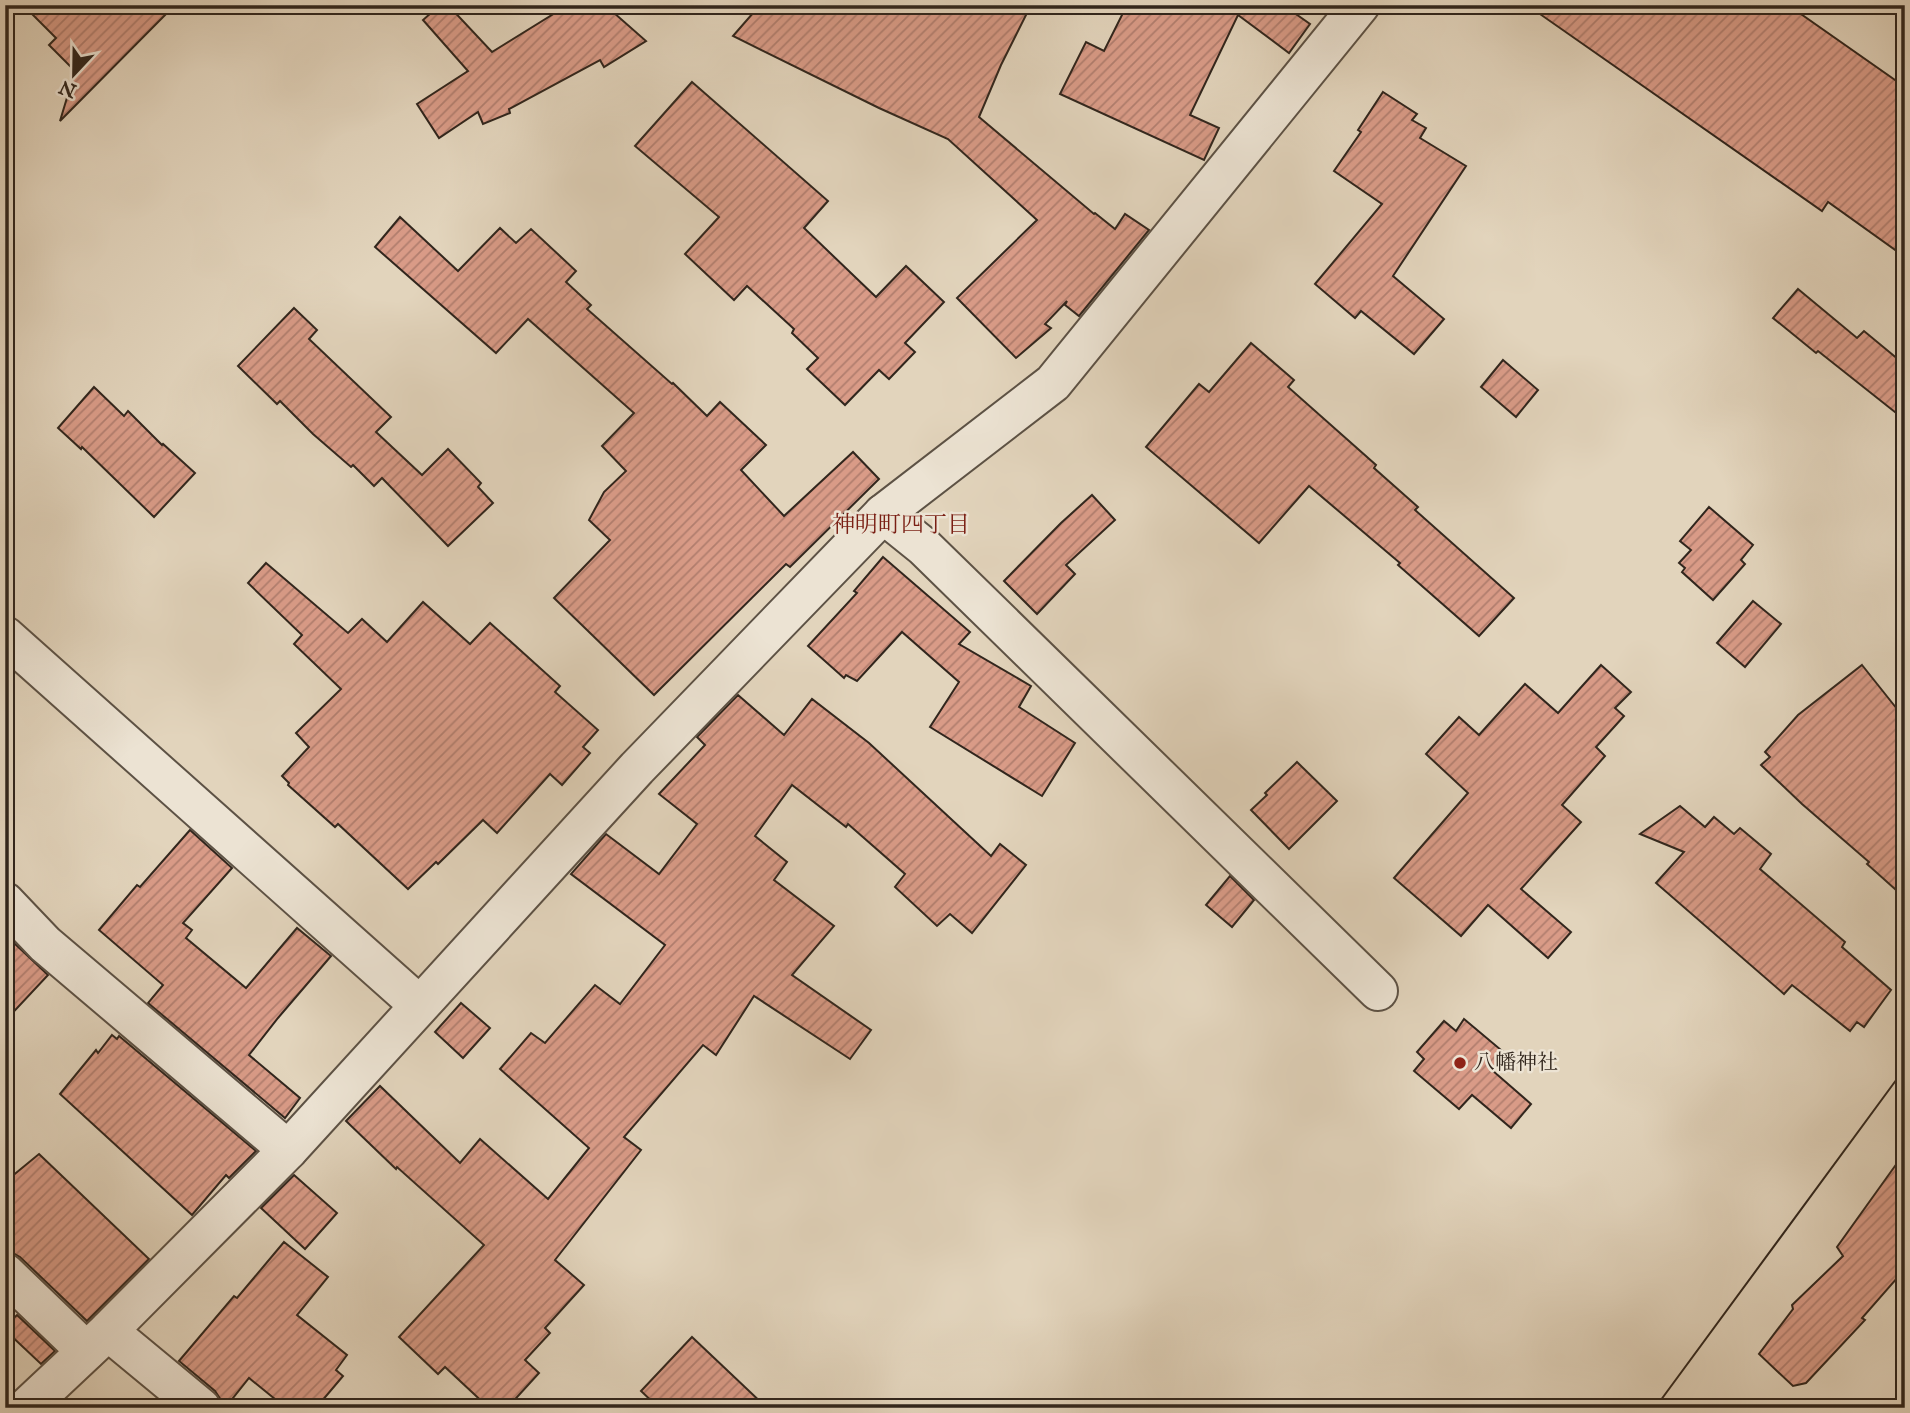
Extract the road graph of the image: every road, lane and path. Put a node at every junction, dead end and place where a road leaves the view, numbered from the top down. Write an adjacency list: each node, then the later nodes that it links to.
1 (1360, 5): 2 (street)
2 (883, 514): 5 (street); 6 (street)
3 (5, 636): 6 (street)
4 (5, 902): 7 (street)
5 (1378, 991)
6 (419, 1005): 7 (street)
7 (288, 1150): 9 (street)
8 (5, 1273): 9 (street)
9 (97, 1341): 10 (street); 11 (street)
10 (26, 1408)
11 (201, 1408)

